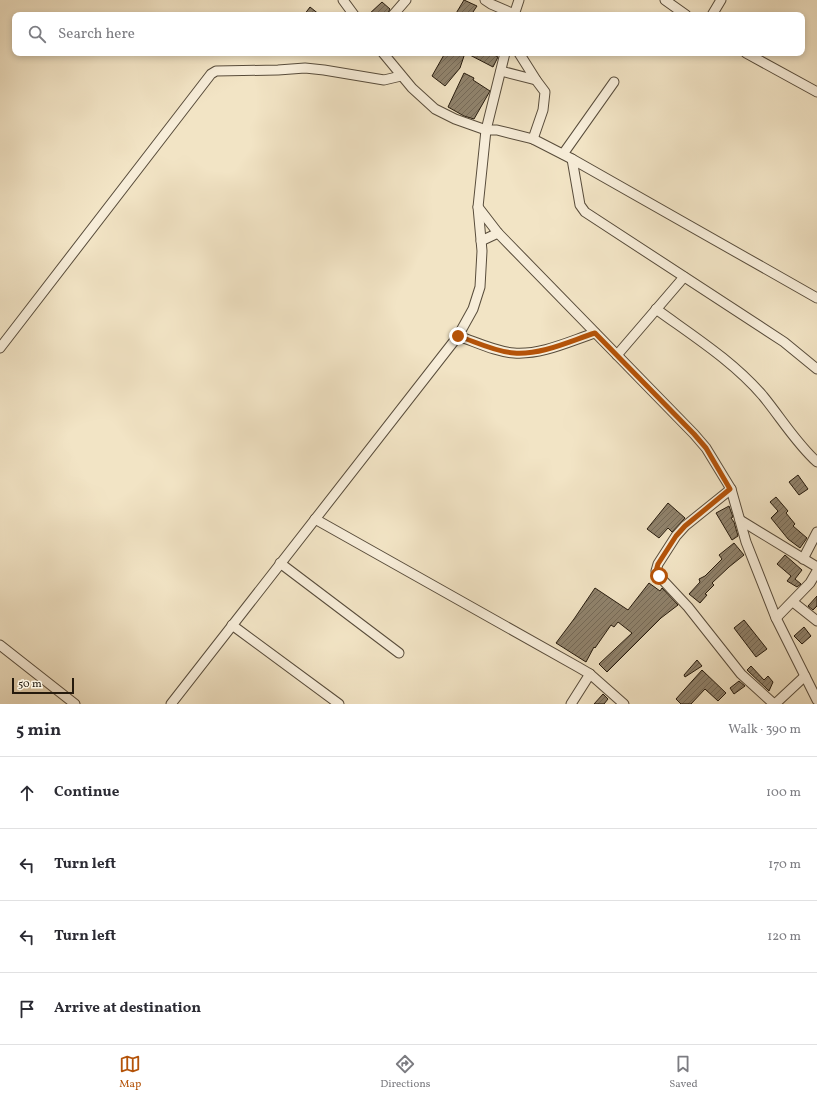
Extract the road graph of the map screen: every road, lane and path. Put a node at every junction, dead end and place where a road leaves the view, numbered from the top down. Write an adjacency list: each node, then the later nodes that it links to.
1 (343, 0): 7 (street)
2 (406, 0): 8 (street)
3 (485, 0): 9 (street)
4 (519, 0): 10 (street)
5 (665, 0): 11 (street)
6 (721, 0): 12 (street)
7 (352, 12)
8 (396, 12)
9 (508, 12)
10 (515, 12)
11 (682, 12)
12 (714, 12)
13 (385, 56): 18 (street)
14 (504, 56): 17 (street)
15 (521, 56): 19 (street)
16 (751, 56): 21 (street)
17 (500, 71): 19 (street); 22 (street)
18 (401, 76): 22 (street); 34 (street)
19 (536, 80): 23 (street)
20 (614, 82): 24 (street)
21 (817, 92)
22 (486, 130): 23 (street); 26 (street)
23 (533, 139): 24 (street)
24 (563, 154): 25 (street)
25 (572, 159): 29 (street); 30 (street)
26 (478, 207): 27 (street); 28 (street)
27 (498, 233): 28 (street); 32 (street)
28 (481, 241): 33 (street)
29 (684, 277): 31 (street); 36 (street)
30 (817, 298)
31 (656, 309): 35 (street); 37 (street)
32 (595, 333): 33 (street); 35 (street)
33 (458, 336): 39 (street)
34 (0, 348)
35 (616, 355): 38 (street)
36 (817, 369)
37 (817, 462)
38 (730, 489): 40 (street); 60 (street)
39 (315, 519): 43 (street); 52 (street)
40 (740, 520): 42 (street); 47 (street)
41 (817, 532): 42 (street)
42 (803, 559): 44 (street)
43 (280, 564): 49 (street); 51 (street)
44 (817, 567)
45 (817, 571): 46 (street)
46 (793, 602): 47 (street); 48 (street)
47 (776, 618): 53 (street)
48 (817, 621)
49 (232, 625): 56 (street); 57 (street)
50 (0, 645): 55 (street)
51 (399, 653)
52 (590, 674): 58 (street); 59 (street)
53 (805, 676): 54 (street); 60 (street)
54 (817, 700)
55 (75, 704)
56 (170, 704)
57 (339, 704)
58 (571, 704)
59 (624, 704)
60 (775, 704)

